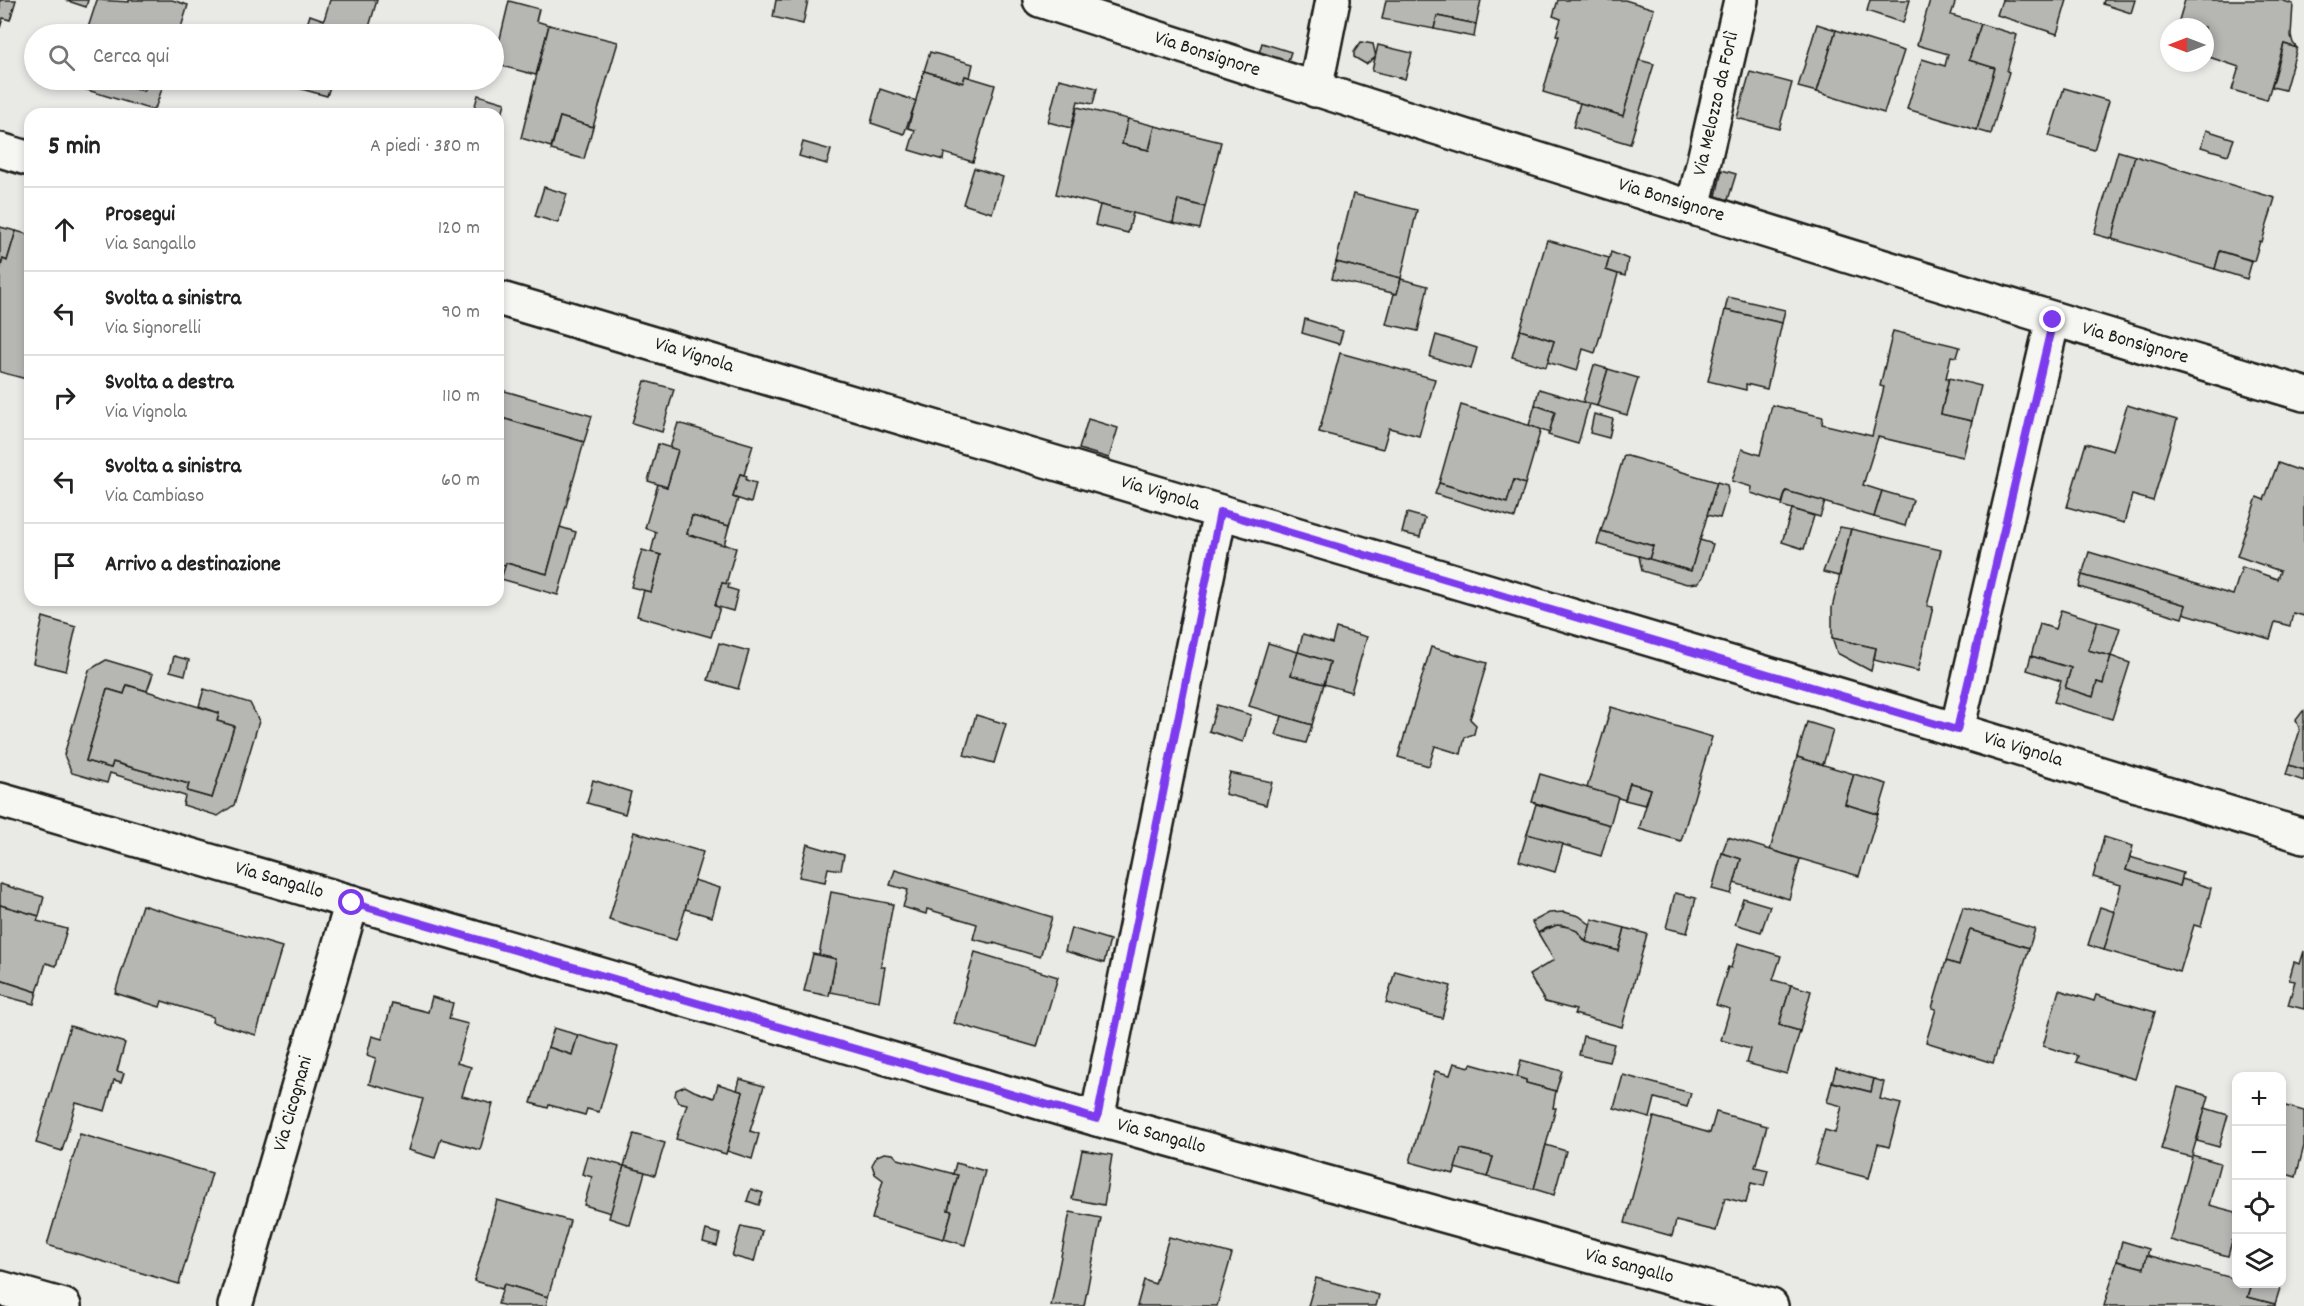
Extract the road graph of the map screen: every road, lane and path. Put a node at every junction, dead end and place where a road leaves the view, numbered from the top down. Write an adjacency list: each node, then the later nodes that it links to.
1 (1040, 0): 4 (street, Via Bonsignore)
2 (1333, 0): 4 (street)
3 (1741, 0): 7 (street, Via Melozzo da Forlì)
4 (1315, 90): 7 (street, Via Bonsignore)
5 (0, 150): 6 (street)
6 (24, 157)
7 (1692, 208): 9 (street, Via Bonsignore)
8 (504, 300): 11 (street, Via Vignola)
9 (2053, 320): 10 (street, Via Bonsignore); 12 (street)
10 (2304, 394)
11 (1220, 512): 12 (street, Via Vignola); 16 (street)
12 (1957, 730): 14 (street, Via Vignola)
13 (0, 800): 15 (street, Via Sangallo)
14 (2304, 836)
15 (352, 903): 16 (street, Via Sangallo); 19 (street, Via Cicognani)
16 (1097, 1119): 20 (street, Via Sangallo)
17 (0, 1288): 18 (street)
18 (64, 1306)
19 (235, 1306)
20 (1771, 1306)

